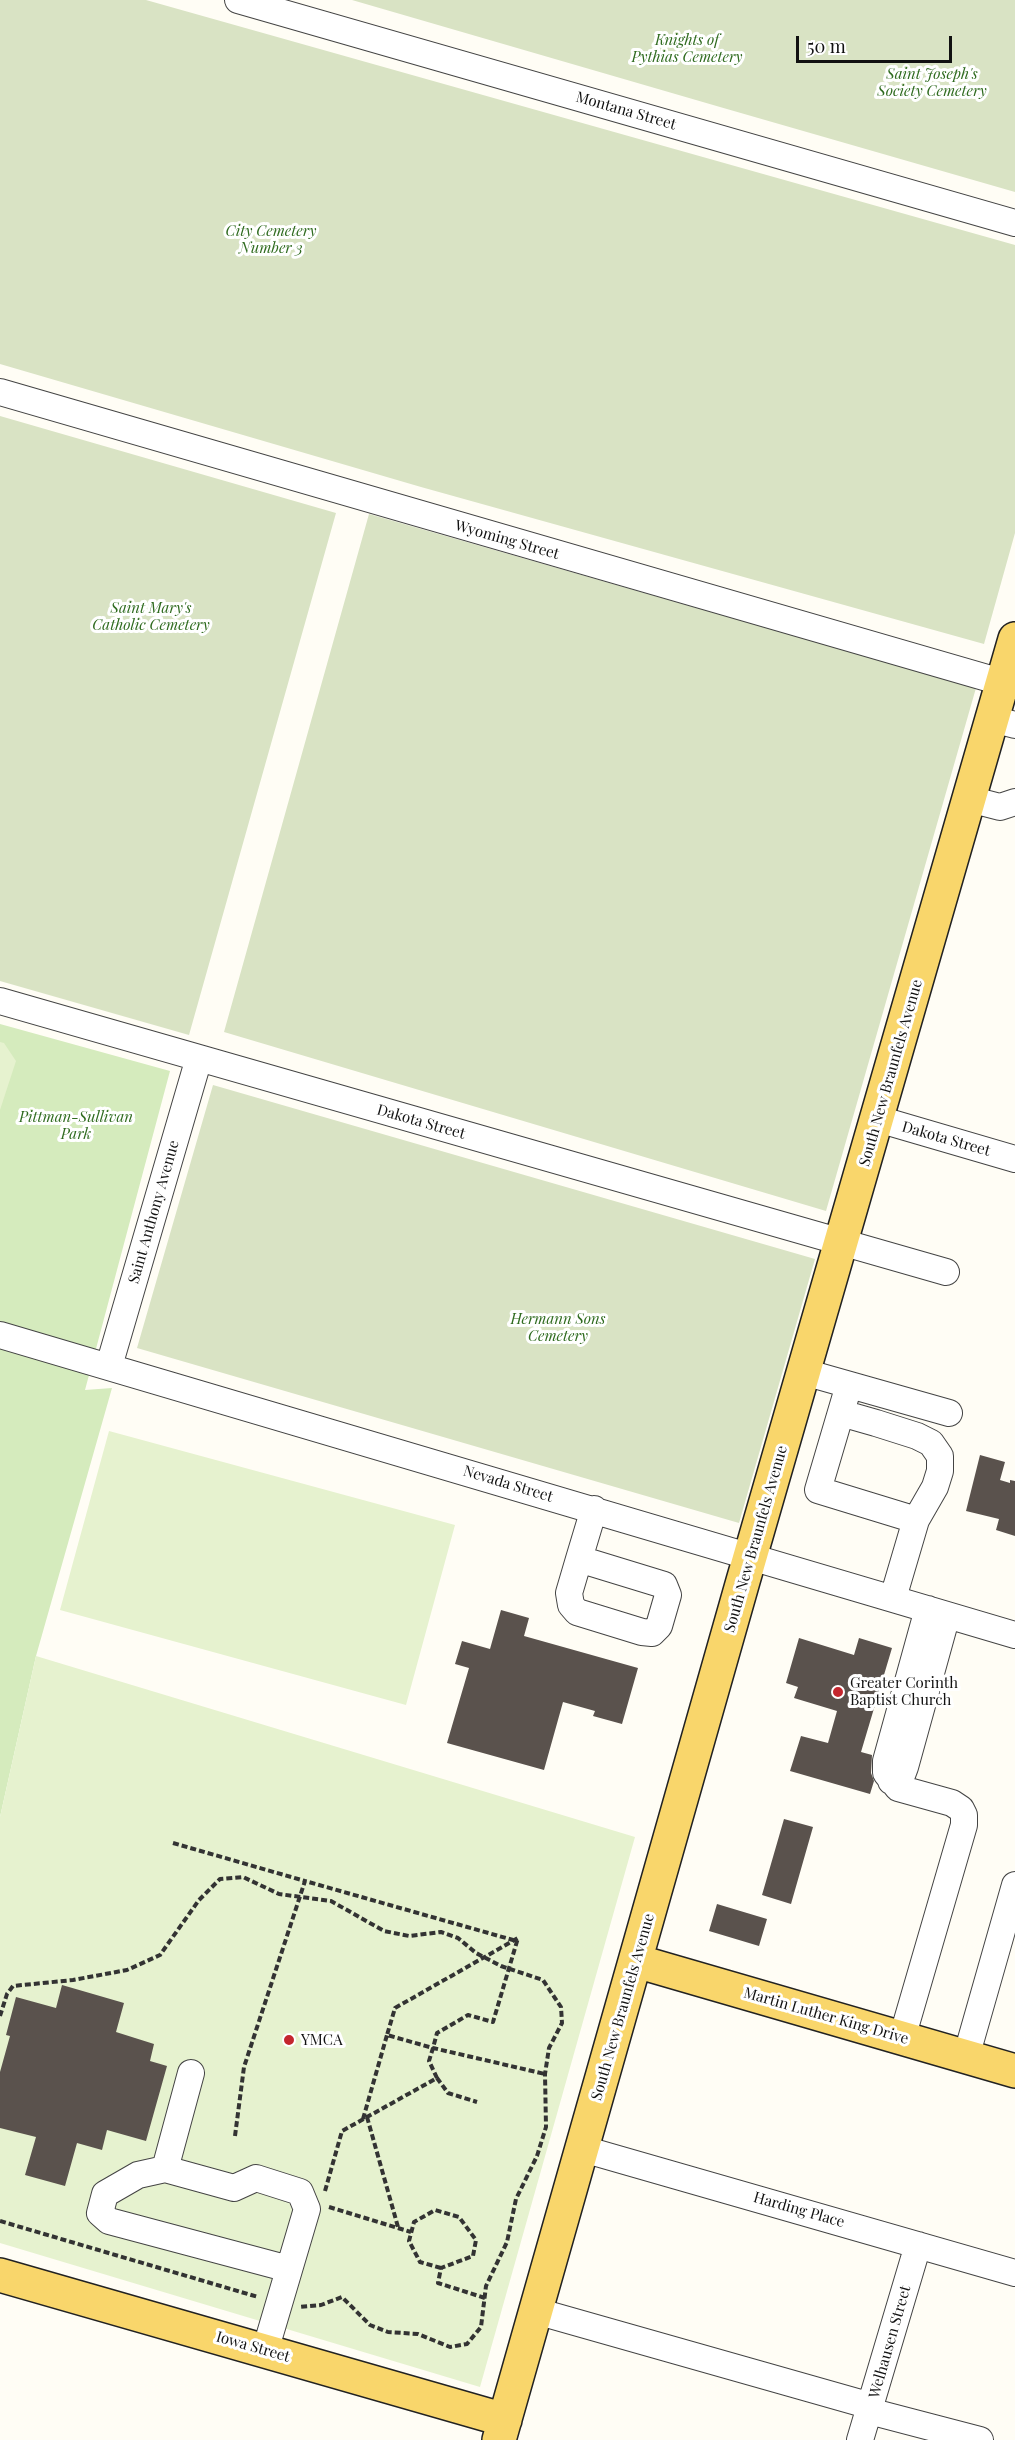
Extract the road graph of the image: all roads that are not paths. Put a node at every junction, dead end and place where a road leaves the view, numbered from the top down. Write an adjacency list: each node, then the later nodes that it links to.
1 (238, 0): 2 (street, Montana Street)
2 (1015, 223)
3 (0, 392): 5 (street, Wyoming Street)
4 (1015, 639): 5 (main road, South New Braunfels Avenue)
5 (1009, 684): 6 (main road, South New Braunfels Avenue)
6 (1004, 722): 7 (main road, South New Braunfels Avenue)
7 (969, 800): 8 (street); 11 (main road, South New Braunfels Avenue)
8 (1015, 802)
9 (0, 1001): 10 (street, Dakota Street)
10 (199, 1058): 13 (street, Dakota Street); 16 (street, Saint Anthony Avenue)
11 (878, 1119): 12 (street, Dakota Street); 13 (main road, South New Braunfels Avenue)
12 (1015, 1159)
13 (842, 1242): 14 (street, Dakota Street); 17 (main road, South New Braunfels Avenue)
14 (946, 1272)
15 (0, 1335): 16 (street, Nevada Street)
16 (109, 1366): 21 (street, Nevada Street)
17 (804, 1372): 18 (street); 23 (main road, South New Braunfels Avenue)
18 (849, 1385): 19 (street); 20 (street)
19 (840, 1413): 22 (street); 22 (street)
20 (949, 1413)
21 (594, 1509): 23 (street, Nevada Street); 24 (street)
22 (916, 1520): 25 (street)
23 (751, 1556): 25 (street, Nevada Street); 29 (main road, South New Braunfels Avenue)
24 (579, 1559)
25 (893, 1598): 26 (street, Nevada Street)
26 (938, 1612): 27 (street, Nevada Street); 30 (street)
27 (1015, 1635)
28 (1015, 1885): 31 (street)
29 (636, 1961): 30 (main road, Martin Luther King Drive); 34 (main road, South New Braunfels Avenue)
30 (902, 2038): 31 (main road, Martin Luther King Drive)
31 (966, 2057): 32 (main road, Martin Luther King Drive)
32 (1015, 2071)
33 (191, 2073): 35 (street)
34 (583, 2149): 36 (street, Harding Place); 40 (main road, South New Braunfels Avenue)
35 (165, 2169): 37 (street); 37 (street)
36 (918, 2245): 38 (street, Harding Place); 42 (street, Welhausen Street)
37 (289, 2270): 41 (street)
38 (1015, 2272)
39 (0, 2275): 41 (main road, Iowa Street)
40 (536, 2311): 42 (street); 43 (main road, South New Braunfels Avenue)
41 (266, 2351): 43 (main road, Iowa Street)
42 (870, 2408): 44 (street, Welhausen Street); 45 (street)
43 (502, 2430)
44 (860, 2440)
45 (980, 2440)

